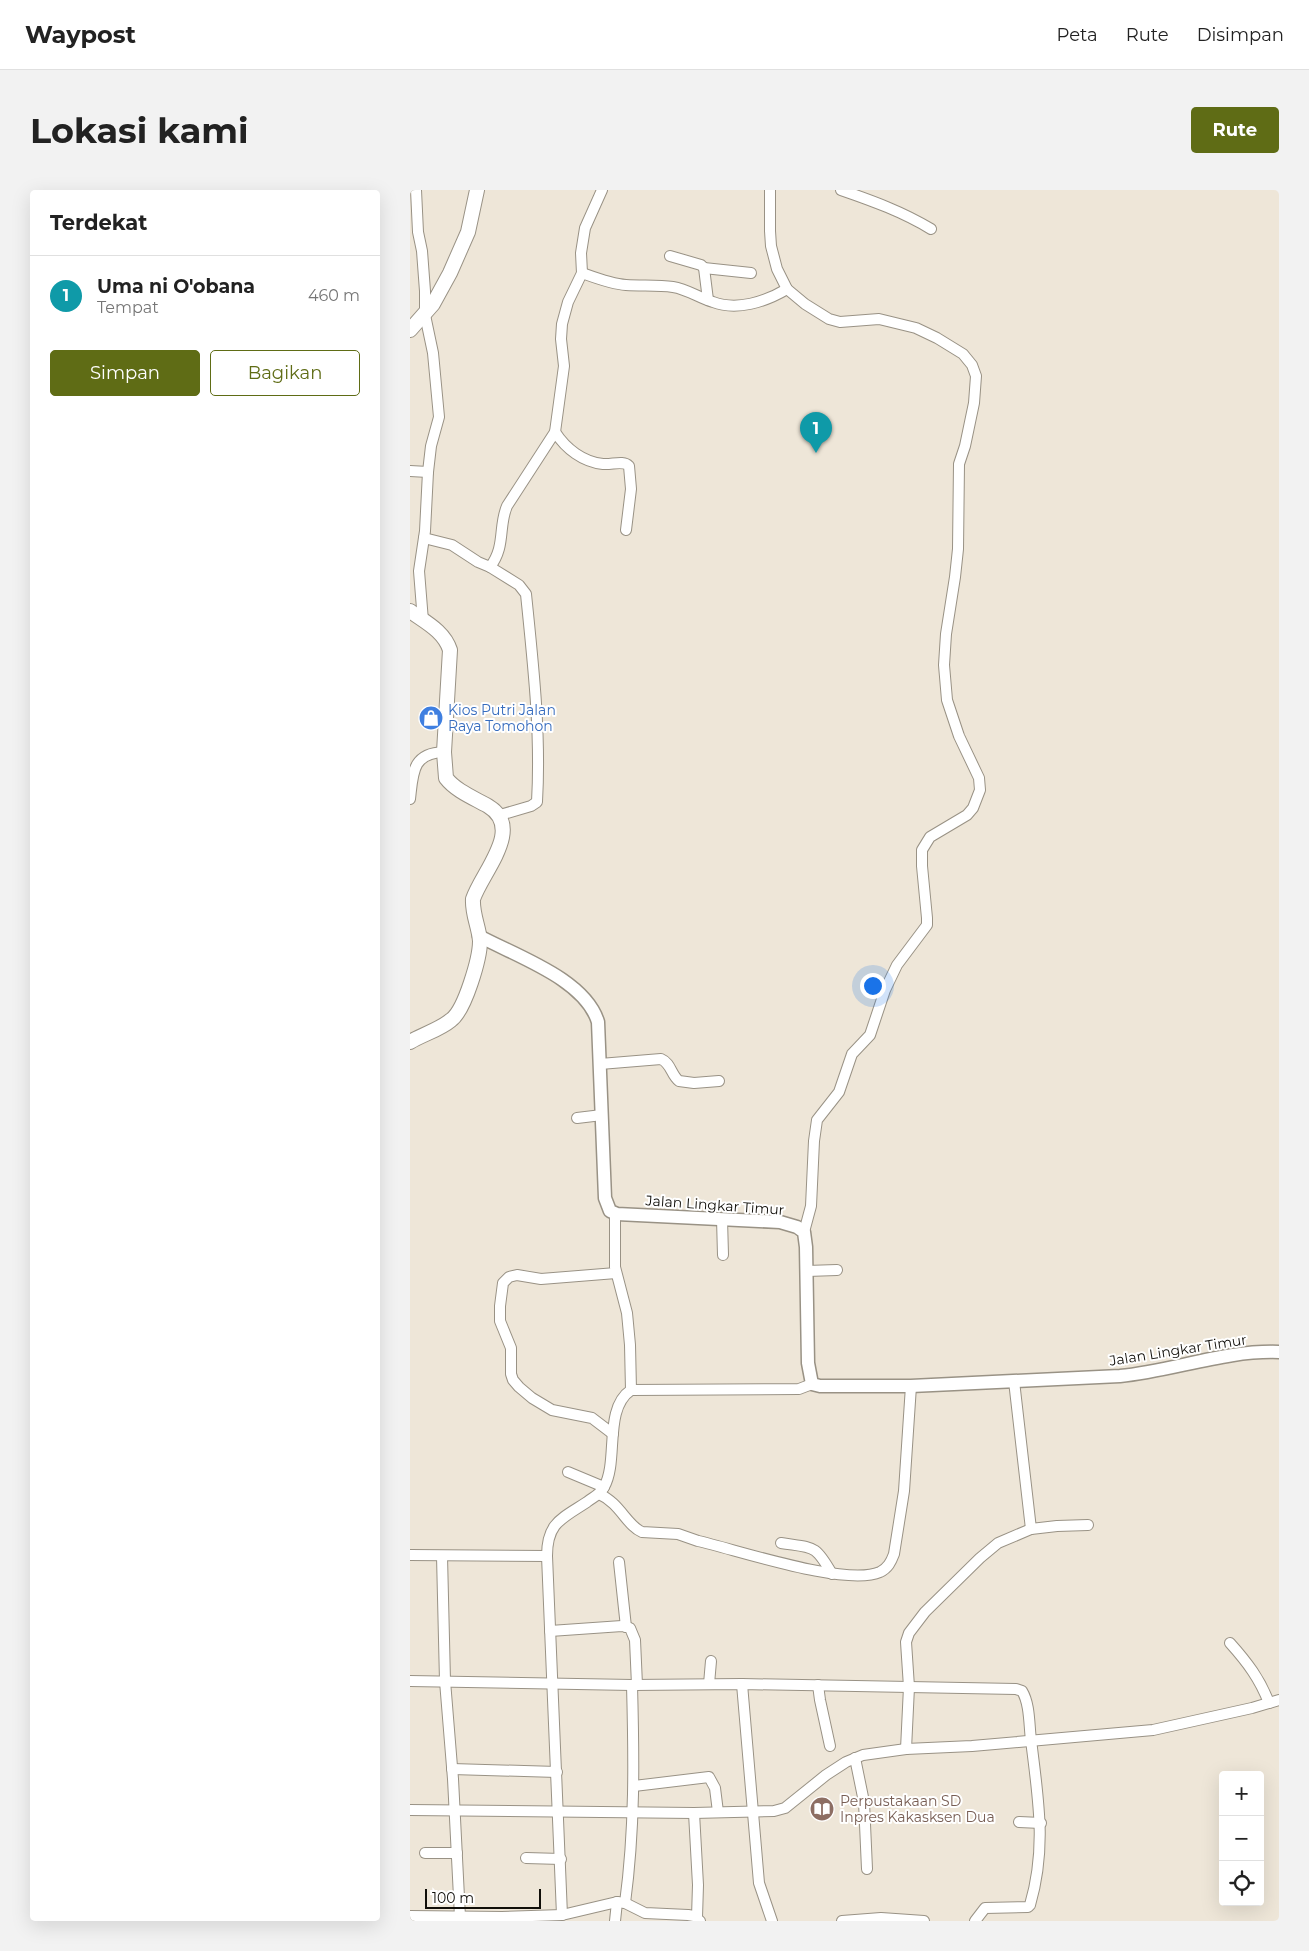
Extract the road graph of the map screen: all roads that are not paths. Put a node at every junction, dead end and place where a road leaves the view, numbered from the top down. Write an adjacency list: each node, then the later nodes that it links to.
1 (416, 190): 7 (street)
2 (477, 190): 14 (highway)
3 (602, 190): 11 (street)
4 (770, 190): 12 (street)
5 (841, 190): 6 (street)
6 (931, 229)
7 (414, 240): 14 (street)
8 (670, 256): 9 (street)
9 (704, 268): 10 (street); 13 (street)
10 (751, 272)
11 (582, 273): 13 (street); 15 (street)
12 (787, 289): 13 (street); 34 (street)
13 (708, 300)
14 (416, 322): 17 (street)
15 (555, 432): 18 (street); 20 (street)
16 (410, 471): 17 (street)
17 (428, 472): 19 (street)
18 (626, 530)
19 (424, 538): 20 (street); 22 (street)
20 (490, 567): 25 (street)
21 (410, 610): 22 (highway)
22 (423, 621): 23 (highway)
23 (444, 752): 24 (street); 25 (highway)
24 (410, 799)
25 (500, 815): 26 (highway)
26 (480, 936): 27 (highway); 28 (main road)
27 (410, 1042)
28 (600, 1064): 29 (street); 30 (main road)
29 (719, 1081)
30 (602, 1115): 31 (street); 32 (main road)
31 (578, 1118)
32 (615, 1213): 33 (main road, Jalan Lingkar Timur); 38 (street)
33 (722, 1219): 34 (main road, Jalan Lingkar Timur); 35 (street)
34 (804, 1232): 37 (main road)
35 (723, 1255)
36 (837, 1270): 37 (street)
37 (806, 1271): 41 (main road)
38 (616, 1273): 43 (street); 44 (street)
39 (1279, 1352): 40 (main road, Jalan Lingkar Timur)
40 (1014, 1382): 42 (main road, Jalan Lingkar Timur); 48 (street)
41 (812, 1384): 42 (main road, Jalan Lingkar Timur); 43 (street)
42 (912, 1386): 54 (street)
43 (631, 1390): 44 (street)
44 (613, 1434): 46 (street)
45 (568, 1472): 46 (street)
46 (602, 1491): 52 (street); 54 (street)
47 (1088, 1525): 48 (street)
48 (1032, 1530): 66 (street)
49 (781, 1543): 54 (street)
50 (410, 1555): 51 (street)
51 (442, 1556): 52 (street); 60 (street)
52 (547, 1556): 56 (street)
53 (619, 1562): 55 (street)
54 (832, 1574)
55 (626, 1627): 56 (street); 64 (street)
56 (550, 1631): 61 (street)
57 (1230, 1642): 67 (street)
58 (711, 1661): 62 (street)
59 (410, 1680): 60 (street)
60 (445, 1681): 61 (street); 72 (street)
61 (552, 1683): 64 (street); 73 (street)
62 (709, 1684): 63 (street); 64 (street)
63 (742, 1684): 65 (street); 78 (street)
64 (634, 1685): 74 (street)
65 (818, 1685): 66 (street); 69 (street)
66 (909, 1687): 68 (street); 70 (street)
67 (1274, 1702): 68 (street)
68 (1031, 1741): 70 (street); 83 (street)
69 (830, 1746)
70 (906, 1749): 71 (street)
71 (855, 1758): 78 (street); 88 (street)
72 (452, 1769): 73 (street); 75 (street)
73 (557, 1772): 77 (street)
74 (634, 1786): 79 (street); 80 (street)
75 (455, 1809): 76 (street); 77 (street); 85 (street)
76 (410, 1810)
77 (559, 1811): 79 (street); 87 (street)
78 (754, 1811): 80 (street); 95 (street)
79 (633, 1812): 81 (street); 89 (street)
80 (718, 1812): 81 (street)
81 (694, 1813): 93 (street)
82 (1019, 1822): 83 (street)
83 (1041, 1823): 98 (street)
84 (425, 1853): 85 (street)
85 (457, 1853): 92 (street)
86 (526, 1858): 87 (street)
87 (561, 1859): 90 (street)
88 (867, 1869)
89 (621, 1903): 90 (street); 93 (street); 94 (street)
90 (562, 1915): 92 (street)
91 (410, 1916): 92 (street)
92 (460, 1917)
93 (698, 1919)
94 (615, 1921)
95 (772, 1921)
96 (849, 1921): 97 (street)
97 (924, 1921)
98 (975, 1921)

